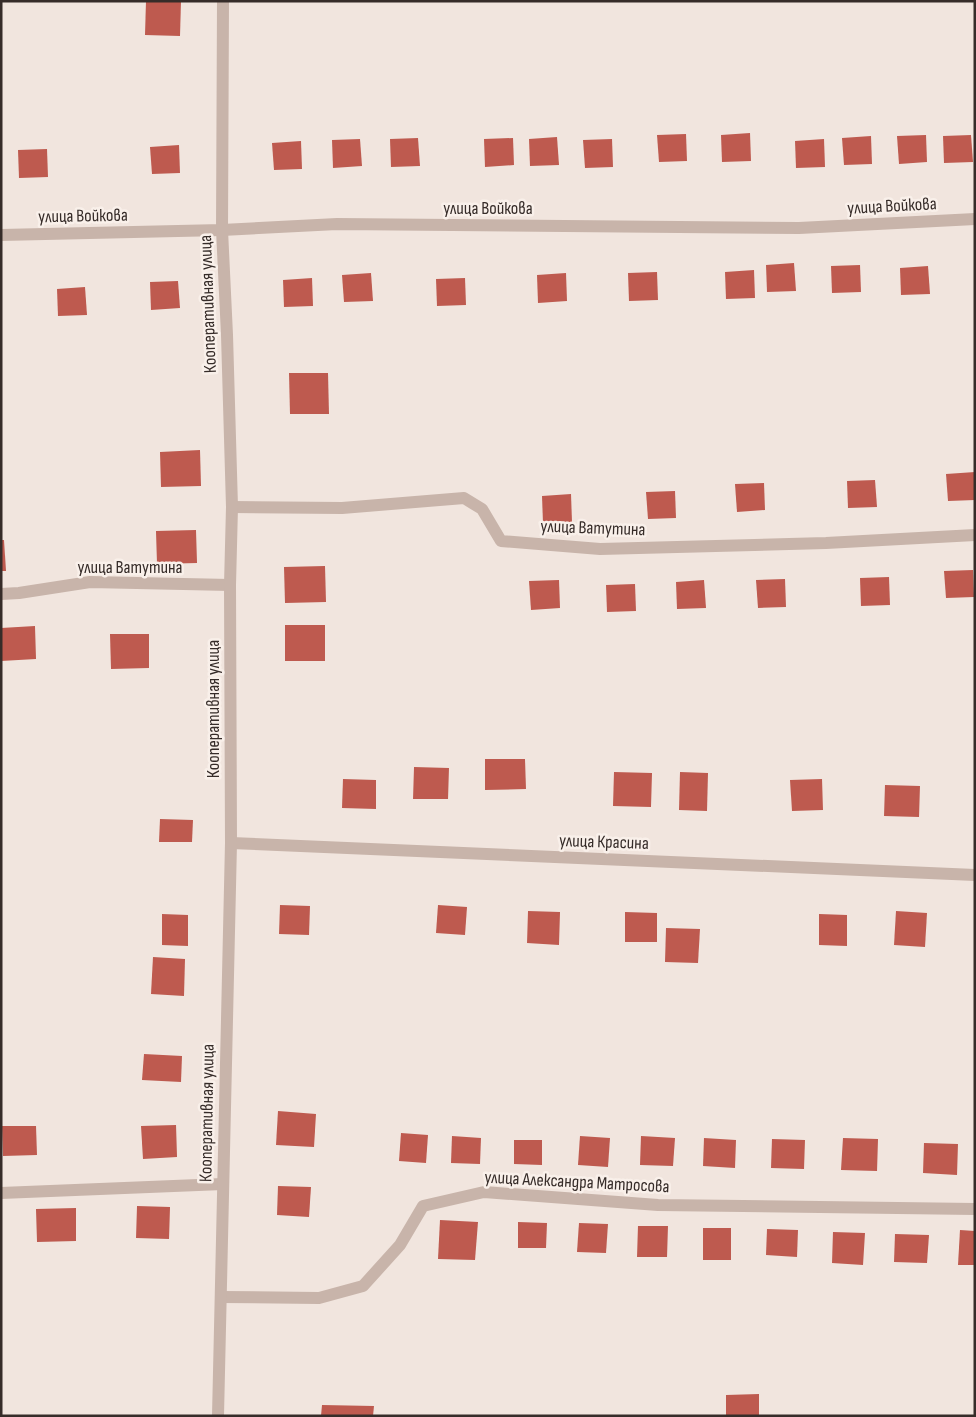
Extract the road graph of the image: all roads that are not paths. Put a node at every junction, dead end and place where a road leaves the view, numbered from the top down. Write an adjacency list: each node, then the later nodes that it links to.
1 (223, 1): 3 (street, Кооперативная улица)
2 (975, 219): 3 (street, улица Войкова)
3 (222, 230): 4 (street, улица Войкова); 5 (street, Кооперативная улица)
4 (1, 236)
5 (232, 507): 6 (street, улица Ватутина); 7 (street, Кооперативная улица)
6 (975, 535)
7 (230, 585): 8 (street, улица Ватутина); 9 (street, Кооперативная улица)
8 (1, 594)
9 (231, 843): 10 (street, улица Красина); 11 (street, Кооперативная улица)
10 (975, 875)
11 (223, 1184): 12 (street); 14 (street, Кооперативная улица)
12 (1, 1193)
13 (975, 1209): 14 (street, улица Александра Матросова)
14 (221, 1297): 15 (street, Кооперативная улица)
15 (218, 1416)

